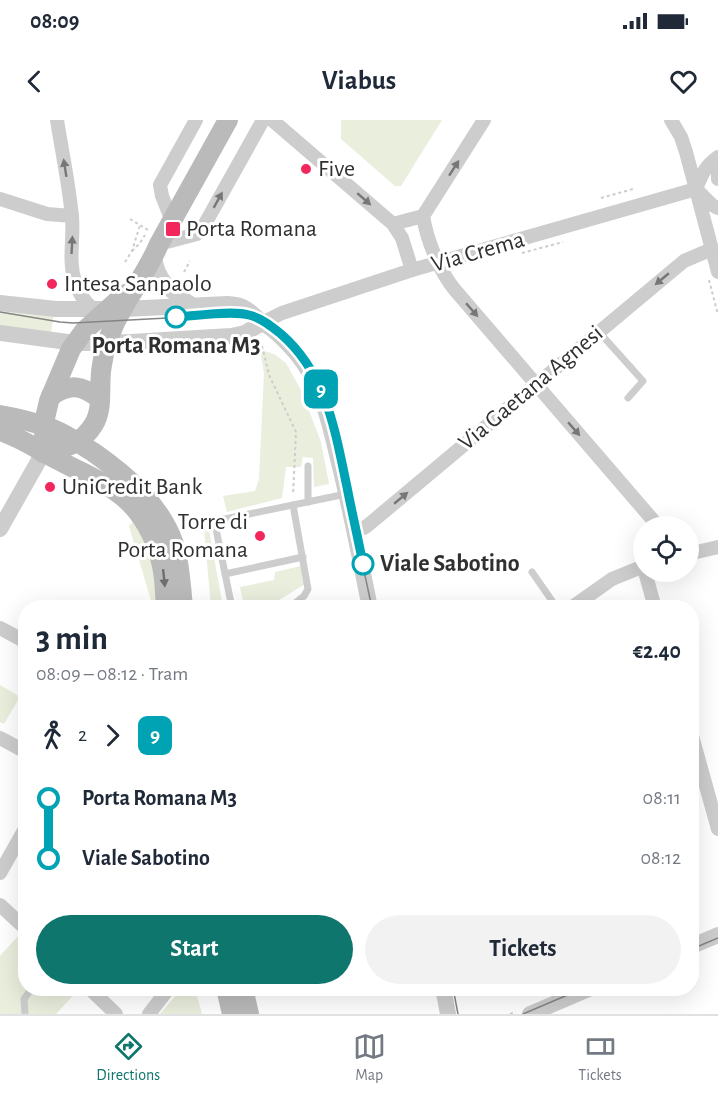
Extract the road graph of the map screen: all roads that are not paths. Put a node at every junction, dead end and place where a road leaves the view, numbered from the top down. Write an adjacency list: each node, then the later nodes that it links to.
1 (57, 120): 14 (street, one-way to 1)
2 (196, 120): 16 (street)
3 (228, 120): 16 (main road)
4 (263, 120): 18 (street, one-way to 4)
5 (272, 120): 17 (street, one-way to 17)
6 (484, 120): 15 (street, one-way to 6)
7 (671, 120): 11 (street)
8 (718, 157): 11 (street)
9 (718, 168): 10 (street)
10 (718, 179)
11 (696, 189): 13 (street); 19 (street); 20 (street, Via Crema)
12 (0, 199): 14 (street)
13 (718, 208)
14 (72, 216): 25 (street, one-way to 14)
15 (423, 216): 17 (street); 20 (street)
16 (172, 221): 18 (main road)
17 (393, 224): 21 (street)
18 (150, 244): 24 (street); 25 (main road)
19 (712, 249): 22 (street); 27 (street, Via Gaetana Agnesi, one-way to 27)
20 (439, 263): 21 (street, Via Crema); 31 (street, one-way to 31)
21 (412, 270): 26 (street, Via Crema)
22 (718, 272)
23 (0, 303): 25 (street)
24 (192, 305): 25 (street); 26 (street)
25 (108, 309): 29 (main road); 30 (main road)
26 (262, 323): 30 (street); 43 (street)
27 (598, 332): 31 (street, Via Gaetana Agnesi); 33 (lane)
28 (0, 333): 29 (street)
29 (75, 343): 30 (street); 32 (main road)
30 (106, 343): 34 (main road)
31 (536, 384): 46 (street, one-way to 46); 48 (street, Via Gaetana Agnesi, one-way to 31)
32 (51, 396): 34 (main road); 37 (main road)
33 (628, 398)
34 (100, 399): 36 (main road)
35 (0, 415): 37 (main road)
36 (95, 422): 39 (main road); 42 (main road)
37 (44, 426): 39 (main road); 40 (main road)
38 (0, 431): 40 (main road)
39 (77, 442): 40 (main road); 42 (main road)
40 (43, 453): 47 (street); 56 (main road, one-way to 56)
41 (308, 466): 44 (lane)
42 (114, 467): 57 (main road)
43 (347, 494): 44 (lane); 48 (street)
44 (308, 501): 45 (lane)
45 (293, 505): 51 (lane); 54 (lane)
46 (649, 516)
47 (0, 529)
48 (354, 533): 60 (street)
49 (718, 547): 50 (street)
50 (699, 551)
51 (303, 557): 54 (lane); 59 (lane)
52 (532, 572): 61 (lane)
53 (633, 572): 62 (street)
54 (225, 574): 58 (lane)
55 (648, 582): 63 (street)
56 (166, 600)
57 (182, 600)
58 (230, 600)
59 (299, 600)
60 (368, 600)
61 (551, 600)
62 (582, 600)
63 (653, 600)
64 (0, 628): 65 (street)
65 (18, 638)
66 (0, 738): 67 (street)
67 (18, 748)
68 (699, 761): 69 (street)
69 (718, 829)
70 (18, 841): 71 (street)
71 (0, 873)
72 (0, 905): 73 (street)
73 (18, 922)
74 (718, 935): 75 (street)
75 (699, 943)
76 (26, 996): 84 (lane)
77 (97, 996): 85 (street)
78 (164, 996): 86 (street)
79 (228, 996): 87 (main road)
80 (245, 996): 88 (main road)
81 (445, 996): 89 (street)
82 (453, 996): 90 (street)
83 (572, 996): 91 (street)
84 (25, 1014)
85 (116, 1014)
86 (149, 1014)
87 (232, 1014)
88 (249, 1014)
89 (448, 1014)
90 (456, 1014)
91 (530, 1014)

